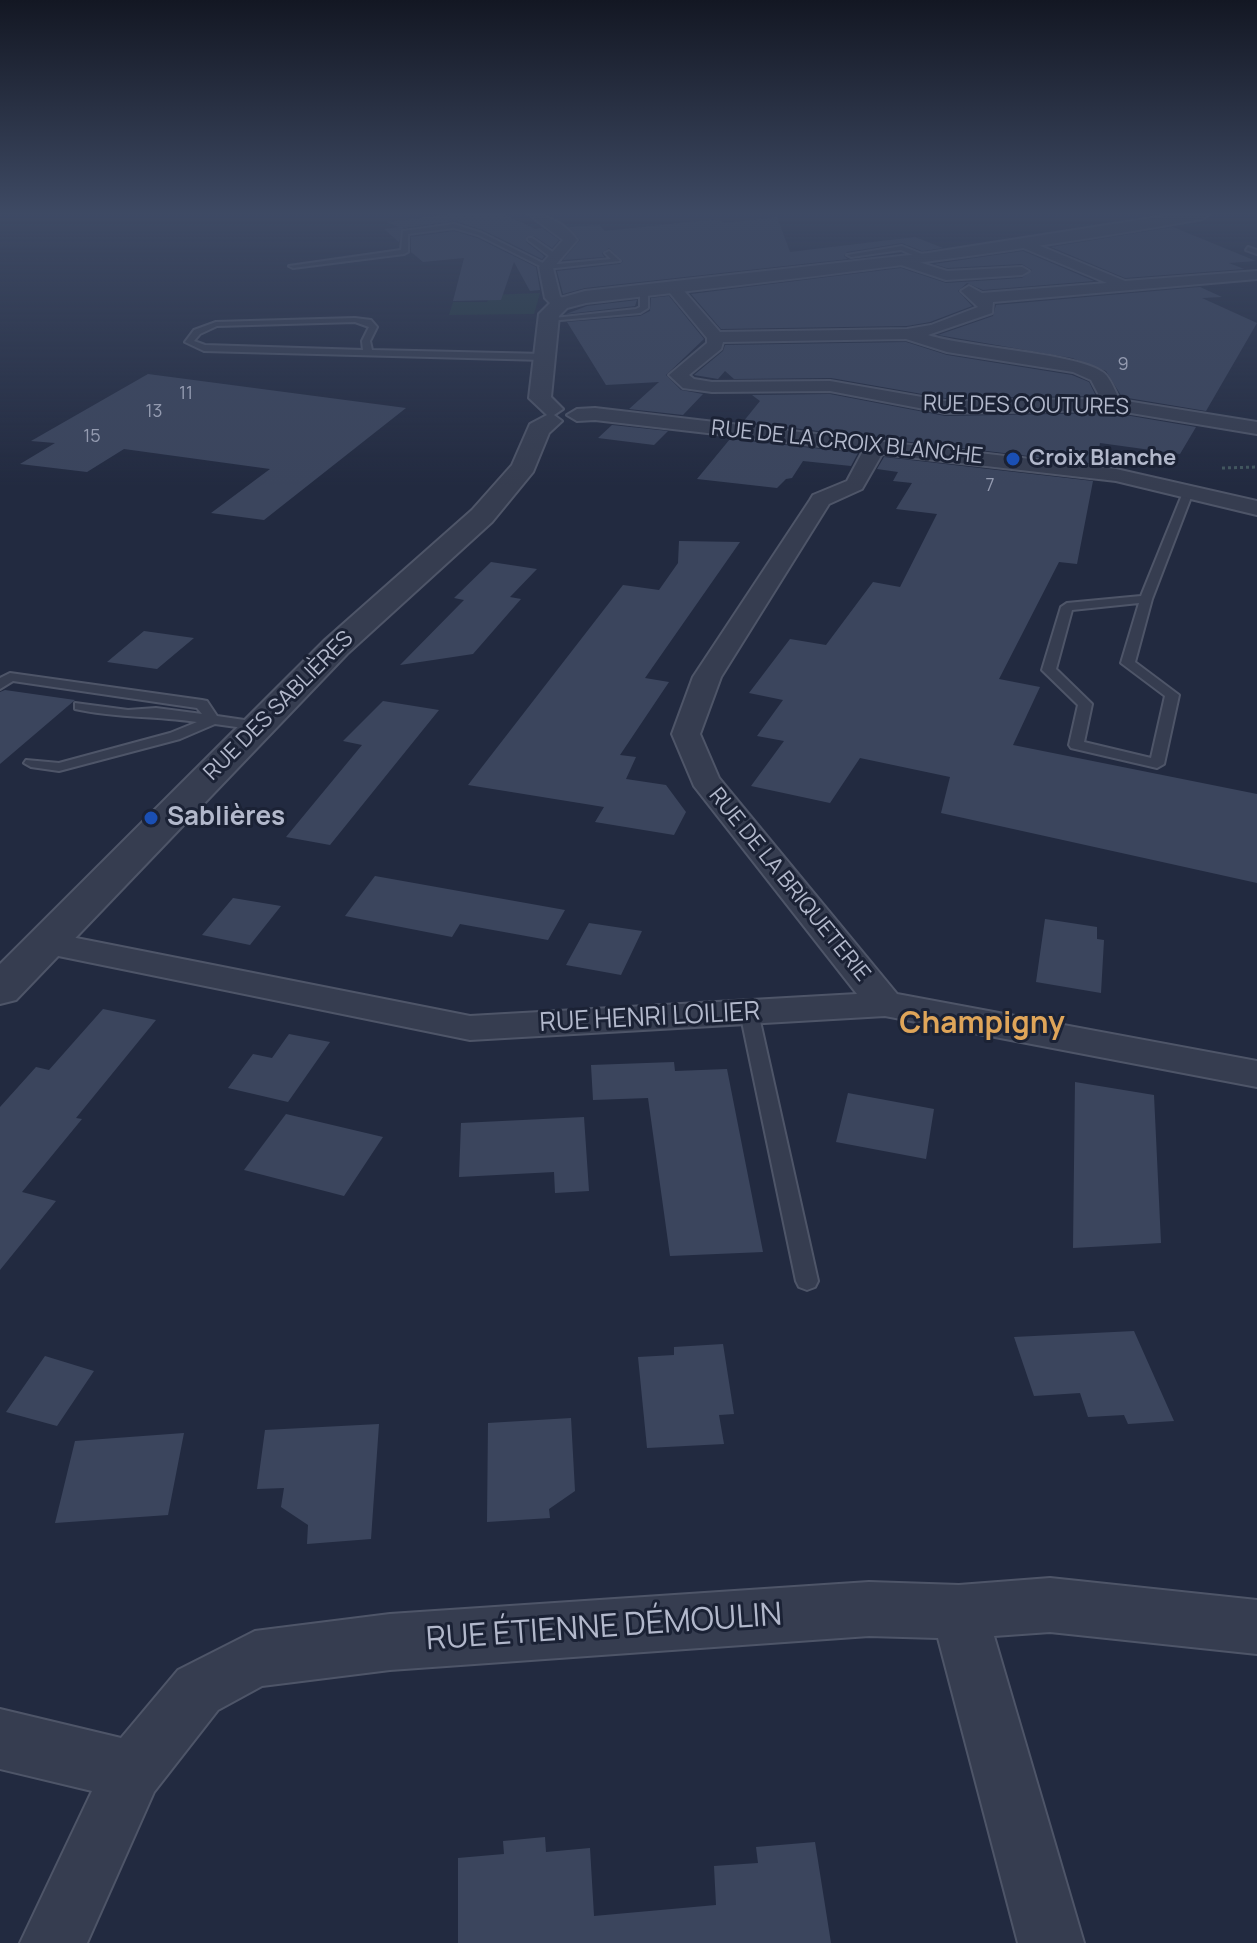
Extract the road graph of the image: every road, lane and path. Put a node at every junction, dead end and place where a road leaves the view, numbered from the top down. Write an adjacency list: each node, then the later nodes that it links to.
1 (553, 305): 6 (street)
2 (569, 305): 6 (street)
3 (688, 305): 9 (street)
4 (982, 305): 8 (street)
5 (985, 305): 7 (street)
6 (554, 312): 11 (street)
7 (1014, 314)
8 (907, 334): 9 (street); 12 (street)
9 (715, 337): 12 (street, RUE DES COUTURES)
10 (368, 354): 10 (lane); 11 (lane)
11 (544, 357): 13 (street)
12 (1113, 404): 14 (street, RUE DES COUTURES)
13 (559, 415): 15 (street, RUE DE LA CROIX BLANCHE); 22 (street, RUE DES SABLIÈRES)
14 (1257, 428)
15 (876, 447): 16 (street, RUE DE LA CROIX BLANCHE); 26 (street, RUE DE LA BRIQUETERIE)
16 (1188, 492): 17 (street, RUE DE LA CROIX BLANCHE); 18 (lane)
17 (1257, 508)
18 (1146, 599): 18 (lane)
19 (0, 685): 21 (lane)
20 (80, 706): 21 (lane)
21 (213, 720): 22 (lane); 23 (lane)
22 (258, 726): 24 (street, RUE DES SABLIÈRES)
23 (31, 763)
24 (46, 943): 25 (street, RUE DES SABLIÈRES); 27 (street, RUE HENRI LOILIER)
25 (0, 990)
26 (885, 1004): 27 (street, RUE HENRI LOILIER); 28 (street, RUE HENRI LOILIER)
27 (749, 1012): 29 (lane)
28 (1257, 1074)
29 (807, 1281)
30 (959, 1612): 31 (street, RUE ÉTIENNE DÉMOULIN); 33 (street, RUE ÉTIENNE DÉMOULIN); 35 (street)
31 (1257, 1627)
32 (0, 1739): 33 (street)
33 (133, 1771): 34 (street, RUE ÉTIENNE DÉMOULIN)
34 (53, 1943)
35 (1051, 1943)

